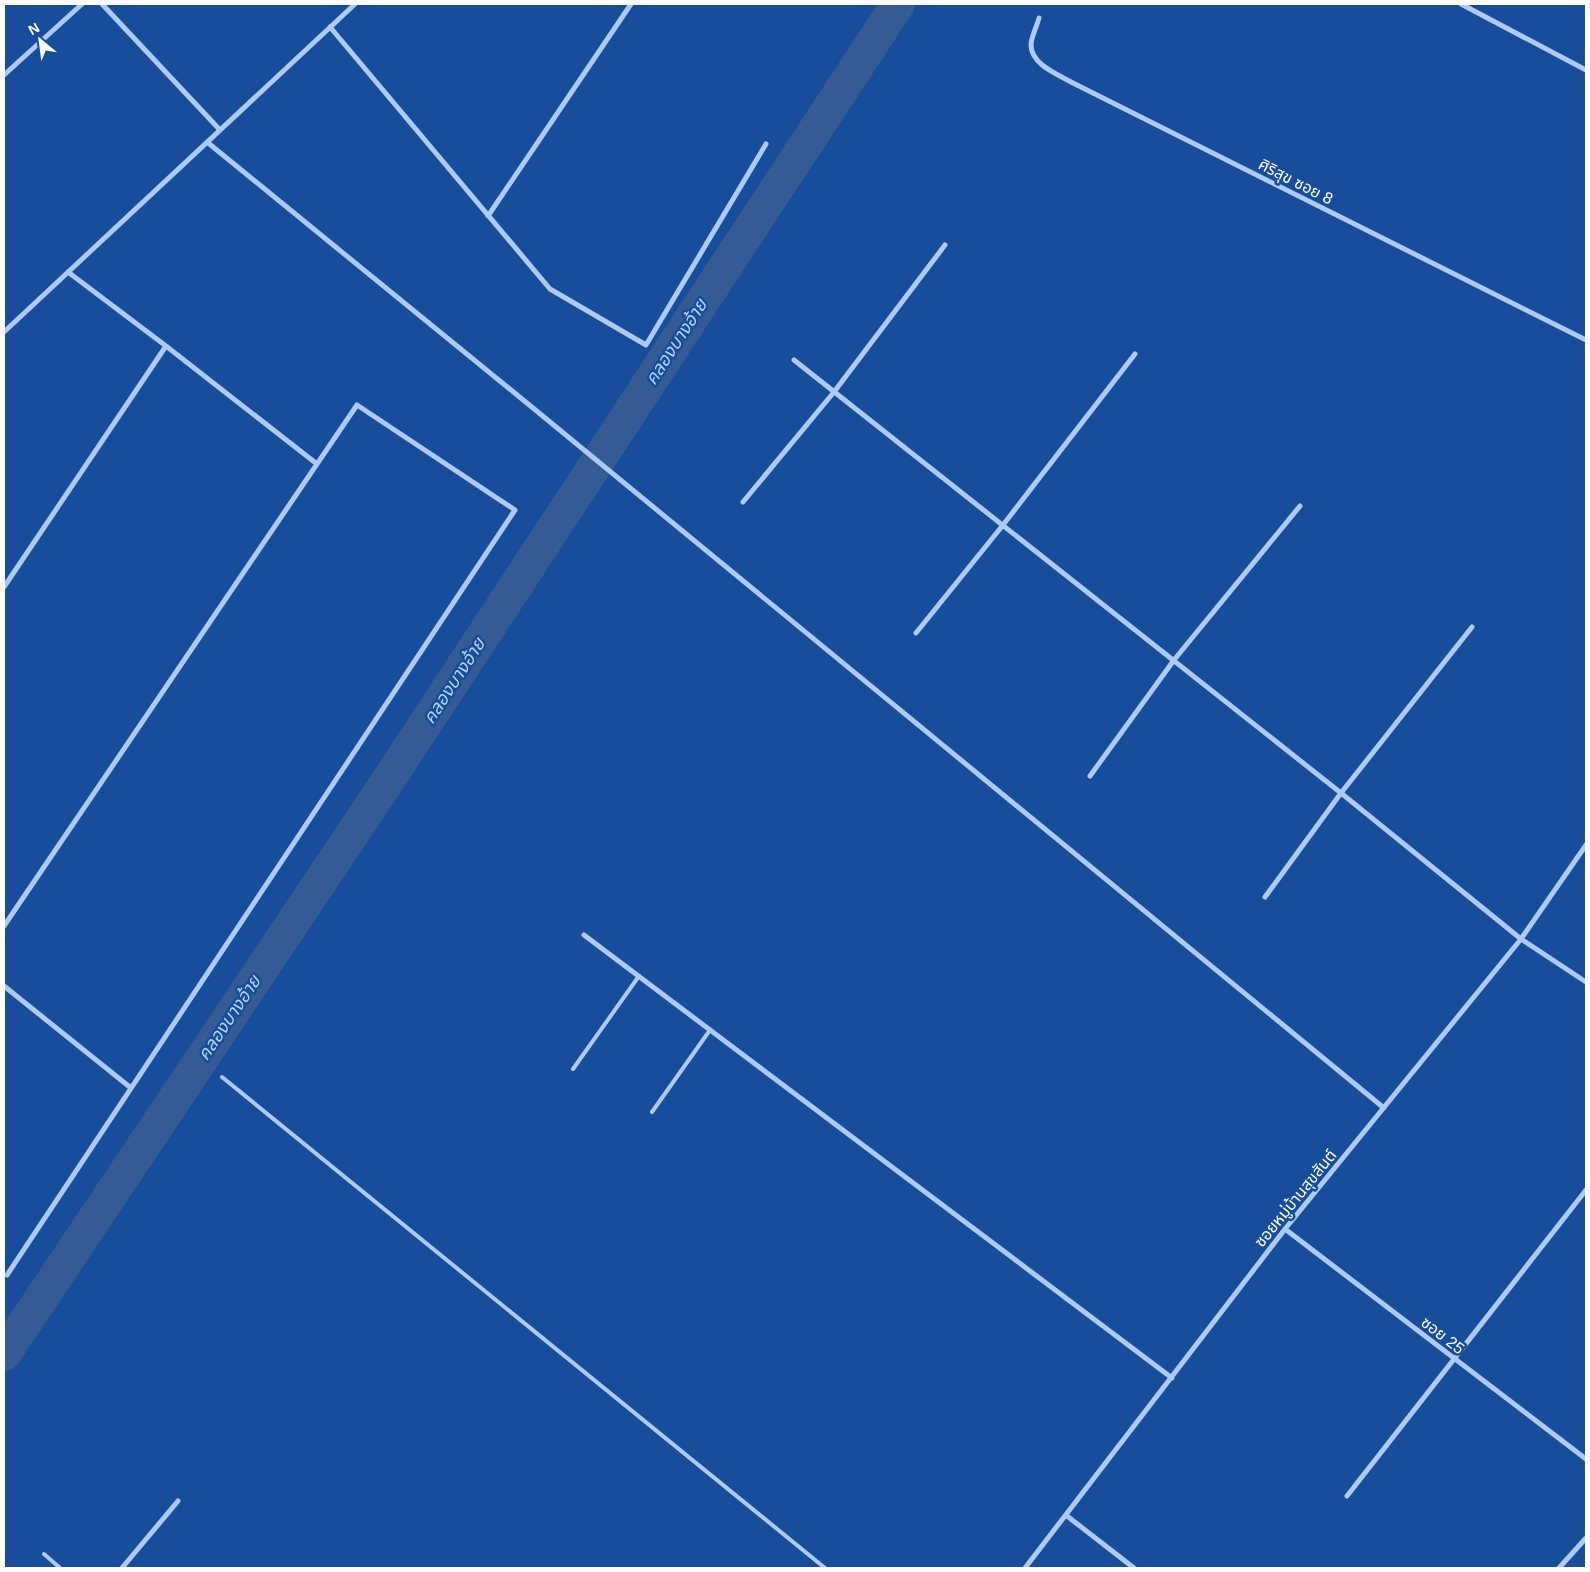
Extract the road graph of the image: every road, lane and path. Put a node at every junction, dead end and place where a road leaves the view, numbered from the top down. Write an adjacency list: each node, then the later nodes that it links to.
1 (82, 4): 9 (street)
2 (102, 4): 10 (street)
3 (355, 4): 7 (street)
4 (631, 4): 13 (street)
5 (1461, 4): 8 (street)
6 (1039, 18): 17 (street, ศิริสุข ซอย 8)
7 (330, 27): 10 (street); 13 (street)
8 (1586, 70)
9 (4, 75)
10 (220, 130): 11 (street)
11 (207, 142): 15 (street); 44 (street)
12 (766, 144): 13 (street)
13 (488, 216)
14 (945, 245): 21 (street)
15 (68, 272): 16 (street); 18 (street)
16 (4, 332)
17 (1586, 340)
18 (166, 346): 22 (street); 26 (street)
19 (1135, 354): 25 (street)
20 (794, 360): 21 (street)
21 (834, 392): 23 (street); 25 (street)
22 (317, 464): 34 (street); 43 (street)
23 (743, 502)
24 (1300, 506): 29 (street)
25 (1003, 525): 28 (street); 29 (street)
26 (4, 587)
27 (1472, 627): 31 (street)
28 (916, 633)
29 (1174, 660): 30 (street); 31 (street)
30 (1090, 776)
31 (1341, 793): 33 (street); 36 (street)
32 (1586, 845): 36 (street, ซอยหมู่บ้านสุขสันต์)
33 (1265, 898)
34 (4, 926)
35 (584, 935): 37 (street)
36 (1521, 939): 38 (street); 44 (street, ซอยหมู่บ้านสุขสันต์)
37 (639, 976): 40 (street); 41 (lane)
38 (1586, 982)
39 (4, 986): 43 (street)
40 (710, 1030): 45 (lane); 50 (street)
41 (573, 1069)
42 (222, 1077): 59 (lane)
43 (131, 1088): 48 (street)
44 (1384, 1108): 47 (street, ซอยหมู่บ้านสุขสันต์)
45 (652, 1112)
46 (1586, 1190): 49 (street)
47 (1285, 1229): 49 (street, ซอย 25); 50 (street, ซอยหมู่บ้านสุขสันต์)
48 (7, 1275)
49 (1455, 1360): 51 (street, ซอย 25); 52 (street)
50 (1172, 1378): 54 (street, ซอยหมู่บ้านสุขสันต์)
51 (1586, 1459)
52 (1347, 1496)
53 (178, 1501): 58 (street)
54 (1067, 1516): 60 (street, ซอยหมู่บ้านสุขสันต์); 61 (street)
55 (1586, 1538): 62 (street)
56 (44, 1554): 57 (lane)
57 (60, 1568)
58 (122, 1568)
59 (825, 1568)
60 (1025, 1568)
61 (1134, 1568)
62 (1559, 1568)

